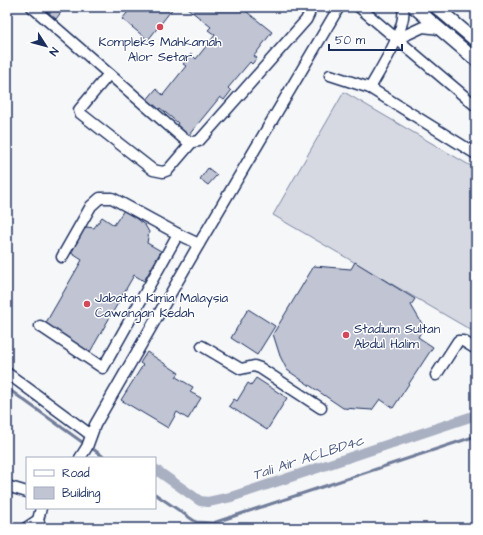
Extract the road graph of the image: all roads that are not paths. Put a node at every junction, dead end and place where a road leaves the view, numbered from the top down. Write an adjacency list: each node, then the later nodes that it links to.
1 (32, 7): 12 (street)
2 (306, 7): 16 (street)
3 (339, 7): 19 (street)
4 (359, 7): 9 (street)
5 (403, 7): 9 (street)
6 (414, 7): 8 (main road)
7 (436, 7): 10 (main road)
8 (440, 29): 9 (street); 11 (main road)
9 (397, 39): 14 (street); 15 (street)
10 (476, 41)
11 (476, 60)
12 (109, 74): 16 (street); 16 (street)
13 (330, 75): 14 (street)
14 (370, 88): 17 (street)
15 (476, 106)
16 (192, 142)
17 (476, 154)
18 (178, 234): 19 (street); 20 (street); 21 (street)
19 (199, 244): 27 (street)
20 (62, 257)
21 (40, 326)
22 (202, 346): 26 (street)
23 (476, 349): 25 (street)
24 (7, 372): 27 (street)
25 (436, 375)
26 (321, 408)
27 (91, 435): 28 (street)
28 (81, 457)
29 (7, 486): 30 (street)
30 (26, 492)
31 (41, 509): 32 (street)
32 (40, 524): 33 (street)
33 (26, 528)

